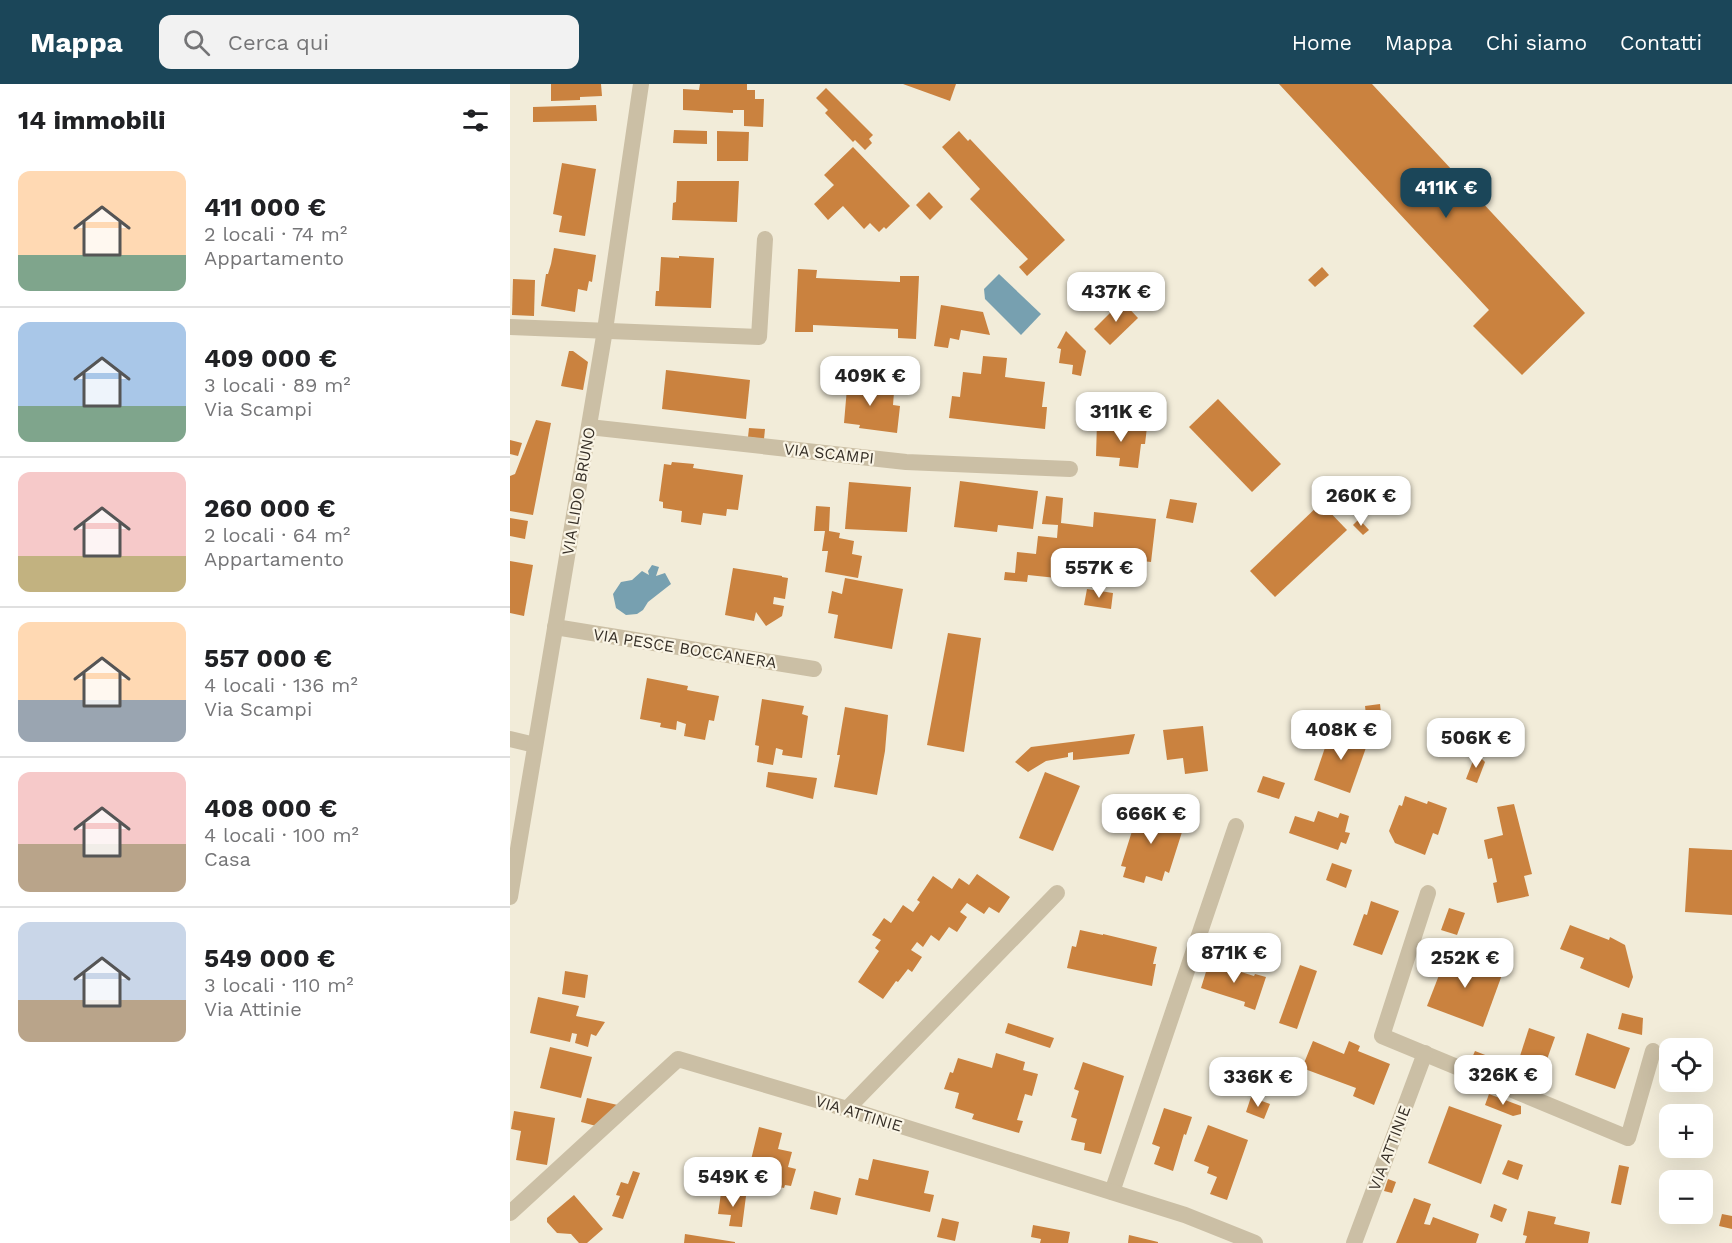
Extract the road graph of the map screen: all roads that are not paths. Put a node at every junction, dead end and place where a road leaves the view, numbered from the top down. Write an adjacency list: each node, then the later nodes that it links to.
1 (641, 84): 4 (street, VIA LIDO BRUNO)
2 (765, 238): 4 (street)
3 (510, 327): 4 (street)
4 (605, 330): 5 (street, VIA LIDO BRUNO)
5 (589, 427): 6 (street, VIA SCAMPI); 7 (street, VIA LIDO BRUNO)
6 (1070, 469)
7 (555, 627): 8 (street, VIA PESCE BOCCANERA); 10 (street, VIA LIDO BRUNO)
8 (814, 669)
9 (510, 739): 10 (street)
10 (535, 746): 12 (street, VIA LIDO BRUNO)
11 (1236, 826): 19 (street)
12 (512, 877): 15 (street, VIA LIDO BRUNO)
13 (1057, 893): 18 (street)
14 (1428, 893): 17 (street)
15 (510, 897)
16 (1653, 1051): 17 (street)
17 (1425, 1053): 22 (street, VIA ATTINIE)
18 (847, 1109): 19 (street, VIA ATTINIE); 20 (street, VIA ATTINIE)
19 (1112, 1192): 21 (street, VIA ATTINIE)
20 (510, 1213)
21 (1255, 1243)
22 (1353, 1243)

